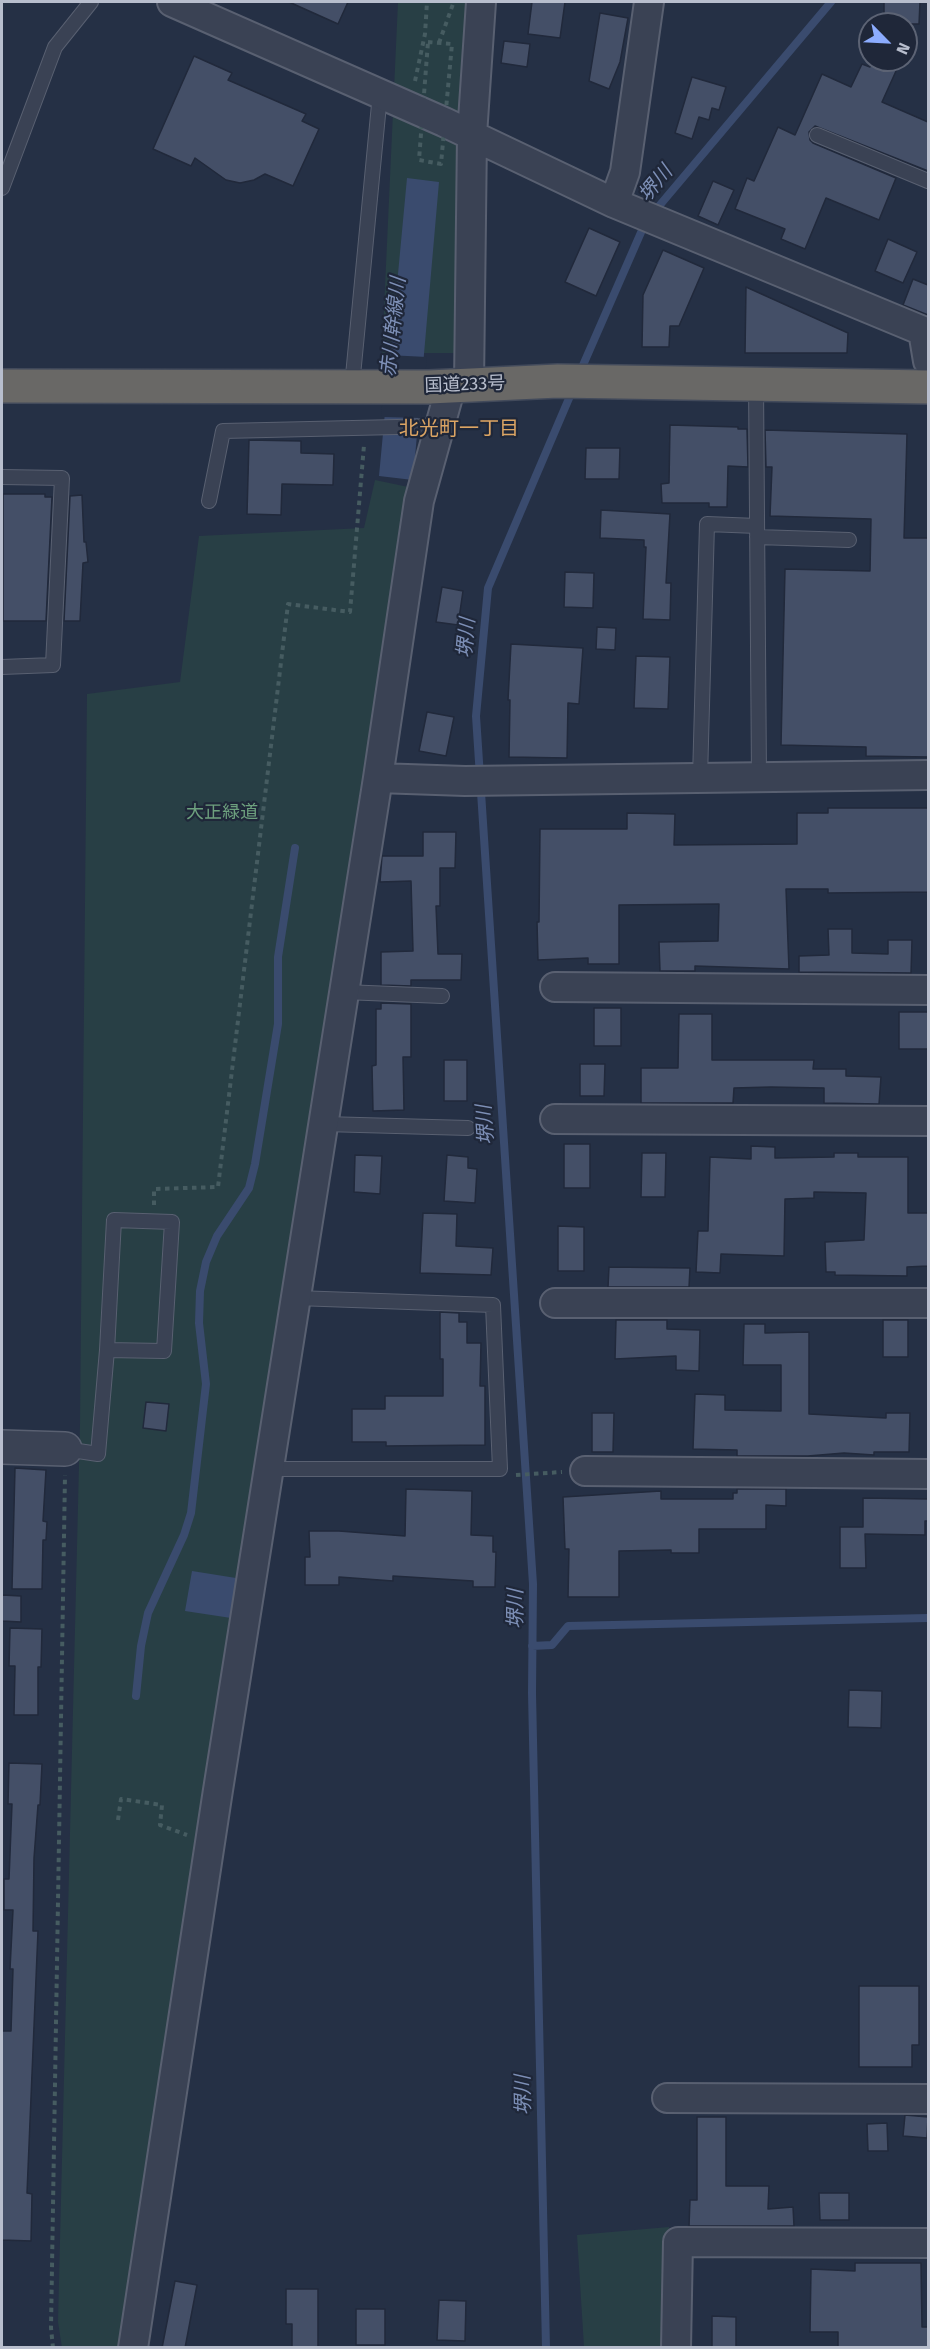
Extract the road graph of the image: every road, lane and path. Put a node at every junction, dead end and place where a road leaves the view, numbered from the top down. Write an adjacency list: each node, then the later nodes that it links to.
1 (91, 2): 13 (lane)
2 (172, 2): 8 (street)
3 (427, 2): 9 (path)
4 (453, 2): 7 (path)
5 (481, 2): 10 (street)
6 (650, 2): 14 (street)
7 (439, 43)
8 (380, 94): 9 (street); 18 (lane)
9 (410, 108): 10 (street)
10 (472, 135): 14 (street); 19 (street)
11 (817, 135): 12 (lane)
12 (928, 181)
13 (2, 188)
14 (626, 208): 15 (street)
15 (928, 361)
16 (756, 384): 19 (highway, 国道233号); 20 (highway, 国道233号); 25 (lane)
17 (2, 386): 18 (highway, 国道233号)
18 (365, 386): 19 (highway, 国道233号)
19 (450, 386): 21 (street)
20 (928, 387)
21 (433, 426): 22 (lane); 29 (street)
22 (370, 428): 24 (lane); 40 (path)
23 (2, 477): 27 (lane)
24 (209, 501)
25 (757, 531): 26 (lane); 30 (lane); 31 (lane)
26 (849, 540)
27 (2, 667)
28 (928, 775): 30 (street)
29 (378, 777): 31 (street); 34 (street)
30 (759, 777): 31 (street)
31 (700, 778)
32 (555, 987): 33 (street)
33 (928, 990)
34 (344, 992): 35 (lane); 38 (street)
35 (442, 996)
36 (555, 1119): 37 (street)
37 (928, 1121)
38 (324, 1124): 39 (lane); 41 (street)
39 (468, 1128)
40 (155, 1221): 44 (lane); 44 (lane)
41 (296, 1298): 47 (street); 47 (lane)
42 (928, 1302): 43 (street)
43 (555, 1303)
44 (107, 1350): 46 (lane)
45 (2, 1447): 46 (street)
46 (65, 1449): 57 (path)
47 (269, 1469): 58 (street)
48 (585, 1471): 50 (street)
49 (547, 1473): 51 (path)
50 (928, 1474)
51 (507, 1475)
52 (118, 1820): 53 (path)
53 (192, 1836)
54 (667, 2098): 55 (street)
55 (928, 2099)
56 (928, 2243): 59 (street)
57 (53, 2348)
58 (133, 2348)
59 (676, 2348)

